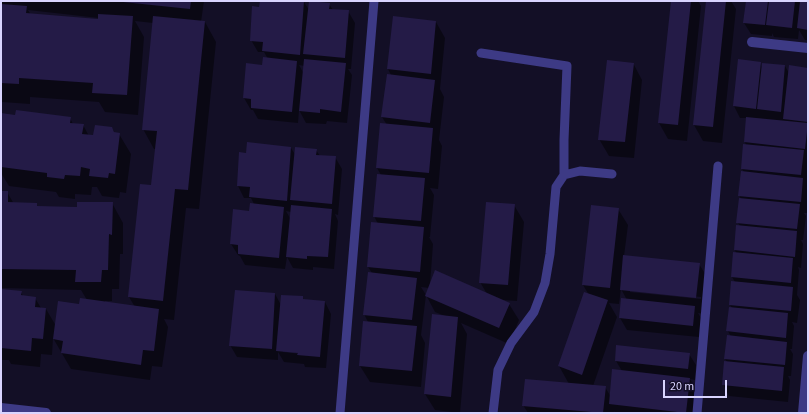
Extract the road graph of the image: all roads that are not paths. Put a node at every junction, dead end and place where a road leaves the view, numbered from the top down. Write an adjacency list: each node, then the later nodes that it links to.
1 (374, 1): 11 (lane)
2 (752, 42): 3 (street)
3 (808, 48)
4 (481, 53): 7 (lane)
5 (718, 166): 13 (lane)
6 (612, 174): 7 (lane)
7 (564, 175): 12 (lane)
8 (808, 356): 14 (street)
9 (1, 408): 10 (street)
10 (46, 413)
11 (340, 413)
12 (493, 413)
13 (697, 413)
14 (803, 413)

